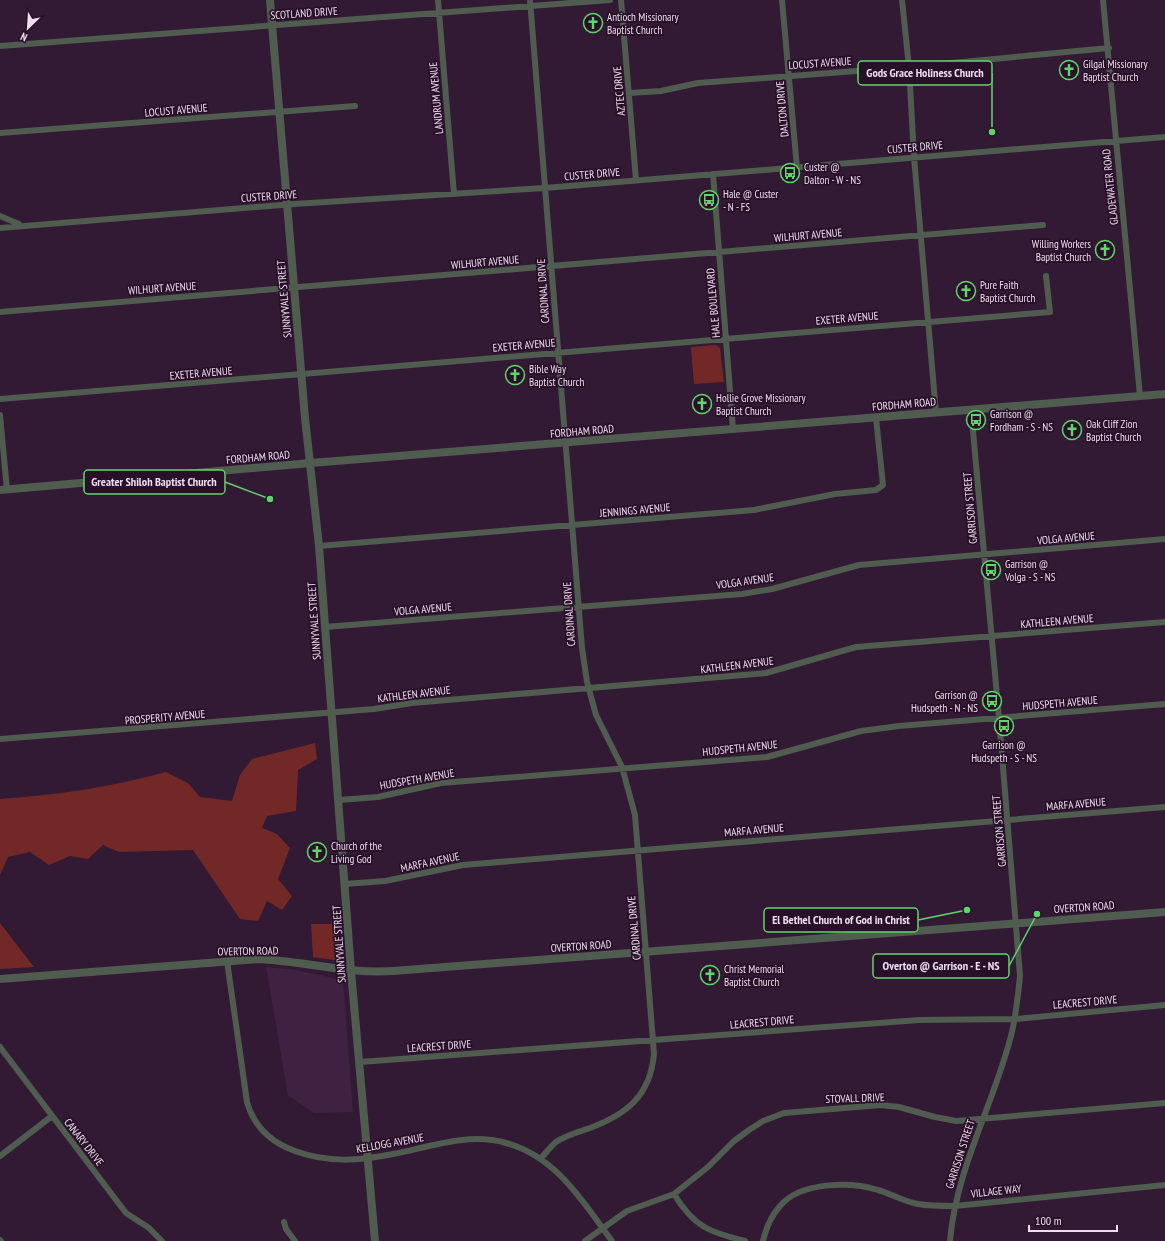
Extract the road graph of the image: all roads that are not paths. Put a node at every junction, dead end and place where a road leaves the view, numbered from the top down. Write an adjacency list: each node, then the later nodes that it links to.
1 (270, 0): 10 (street, SUNNYVALE STREET)
2 (438, 0): 9 (street, LANDRUM AVENUE)
3 (610, 0): 8 (street, SCOTLAND DRIVE)
4 (621, 0): 15 (street, AZTEC DRIVE)
5 (782, 0): 14 (street, DALTON DRIVE)
6 (902, 0): 13 (street)
7 (1103, 0): 12 (street, GLADEWATER ROAD)
8 (530, 3): 9 (street, SCOTLAND DRIVE); 25 (street, CARDINAL DRIVE)
9 (439, 14): 10 (street, SCOTLAND DRIVE); 26 (street, LANDRUM AVENUE)
10 (272, 25): 11 (street, SCOTLAND DRIVE); 17 (street, SUNNYVALE STREET)
11 (0, 46)
12 (1108, 48): 13 (street, LOCUST AVENUE); 20 (street, GLADEWATER ROAD)
13 (909, 67): 14 (street, LOCUST AVENUE); 21 (street)
14 (789, 75): 15 (street, LOCUST AVENUE); 22 (street, DALTON DRIVE)
15 (629, 93): 24 (street, AZTEC DRIVE)
16 (355, 106): 17 (street, LOCUST AVENUE)
17 (279, 111): 18 (street, LOCUST AVENUE); 27 (street, SUNNYVALE STREET)
18 (0, 133)
19 (1165, 136): 20 (street, CUSTER DRIVE)
20 (1116, 141): 21 (street, CUSTER DRIVE); 43 (street, GLADEWATER ROAD)
21 (914, 157): 22 (street, CUSTER DRIVE); 32 (street)
22 (797, 168): 23 (street, CUSTER DRIVE)
23 (713, 174): 24 (street, CUSTER DRIVE); 33 (street, HALE BOULEVARD)
24 (636, 180): 25 (street, CUSTER DRIVE)
25 (545, 188): 26 (street, CUSTER DRIVE); 34 (street, CARDINAL DRIVE)
26 (454, 194): 27 (street, CUSTER DRIVE)
27 (287, 204): 29 (street, CUSTER DRIVE); 36 (street, SUNNYVALE STREET)
28 (0, 216): 29 (street, CUSTER DRIVE)
29 (20, 225): 31 (street, CUSTER DRIVE)
30 (1043, 225): 32 (street, WILHURT AVENUE)
31 (0, 228)
32 (920, 235): 33 (street, WILHURT AVENUE); 38 (street)
33 (719, 253): 34 (street, WILHURT AVENUE); 39 (street, HALE BOULEVARD)
34 (552, 266): 36 (street, WILHURT AVENUE); 40 (street, CARDINAL DRIVE)
35 (1046, 276): 38 (street, EXETER AVENUE)
36 (294, 288): 37 (street, WILHURT AVENUE); 41 (street, SUNNYVALE STREET)
37 (0, 312)
38 (927, 321): 39 (street, EXETER AVENUE); 46 (street)
39 (726, 339): 40 (street, EXETER AVENUE); 49 (street, HALE BOULEVARD)
40 (558, 352): 41 (street, EXETER AVENUE); 50 (street, CARDINAL DRIVE)
41 (302, 375): 44 (street, EXETER AVENUE); 51 (street, SUNNYVALE STREET)
42 (1165, 394): 43 (street, FORDHAM ROAD)
43 (1140, 396): 45 (street, FORDHAM ROAD)
44 (0, 399)
45 (971, 409): 46 (street, FORDHAM ROAD); 56 (street, GARRISON STREET)
46 (936, 413): 48 (street, FORDHAM ROAD)
47 (0, 415): 52 (street)
48 (876, 418): 49 (street, FORDHAM ROAD); 53 (street, JENNINGS AVENUE)
49 (734, 429): 50 (street, FORDHAM ROAD)
50 (566, 443): 51 (street, FORDHAM ROAD); 53 (street, CARDINAL DRIVE)
51 (311, 463): 52 (street, FORDHAM ROAD); 55 (street, SUNNYVALE STREET)
52 (4, 490)
53 (572, 526): 55 (street, JENNINGS AVENUE); 57 (street, CARDINAL DRIVE)
54 (1165, 539): 56 (street, VOLGA AVENUE)
55 (319, 546): 59 (street, SUNNYVALE STREET)
56 (984, 554): 57 (street, VOLGA AVENUE); 60 (street, GARRISON STREET)
57 (579, 607): 59 (street, VOLGA AVENUE); 61 (street, CARDINAL DRIVE)
58 (1165, 622): 60 (street, KATHLEEN AVENUE)
59 (325, 627): 63 (street, SUNNYVALE STREET)
60 (992, 636): 61 (street, KATHLEEN AVENUE); 64 (street, GARRISON STREET)
61 (589, 689): 63 (street, KATHLEEN AVENUE); 66 (street, CARDINAL DRIVE)
62 (1165, 704): 64 (street, HUDSPETH AVENUE)
63 (332, 713): 65 (street, PROSPERITY AVENUE); 67 (street, SUNNYVALE STREET)
64 (999, 718): 66 (street, HUDSPETH AVENUE); 69 (street, GARRISON STREET)
65 (0, 740)
66 (622, 768): 67 (street, HUDSPETH AVENUE); 70 (street, CARDINAL DRIVE)
67 (339, 800): 71 (street, SUNNYVALE STREET)
68 (1165, 807): 69 (street, MARFA AVENUE)
69 (1008, 820): 70 (street, MARFA AVENUE); 73 (street, GARRISON STREET)
70 (638, 849): 71 (street, MARFA AVENUE); 74 (street, CARDINAL DRIVE)
71 (345, 884): 76 (street, SUNNYVALE STREET)
72 (1165, 912): 73 (street, OVERTON ROAD)
73 (1016, 923): 74 (street, OVERTON ROAD); 79 (street, GARRISON STREET)
74 (646, 952): 76 (street, OVERTON ROAD); 80 (street, CARDINAL DRIVE)
75 (227, 961): 76 (street, OVERTON ROAD); 77 (street, OVERTON ROAD); 87 (street, KELLOGG AVENUE)
76 (351, 971): 82 (street, SUNNYVALE STREET)
77 (0, 979)
78 (1165, 1005): 79 (street, LEACREST DRIVE)
79 (1015, 1019): 80 (street, LEACREST DRIVE); 85 (street, GARRISON STREET)
80 (652, 1041): 82 (street, LEACREST DRIVE); 88 (street, CARDINAL DRIVE)
81 (0, 1049): 84 (street, CANARY DRIVE)
82 (360, 1062): 87 (street, SUNNYVALE STREET)
83 (1165, 1103): 85 (street, STOVALL DRIVE)
84 (52, 1116): 86 (street); 94 (street, CANARY DRIVE)
85 (982, 1119): 90 (street, STOVALL DRIVE); 91 (street, GARRISON STREET)
86 (0, 1156)
87 (368, 1158): 88 (street, KELLOGG AVENUE); 96 (street, SUNNYVALE STREET)
88 (541, 1158): 93 (street, KELLOGG AVENUE)
89 (1165, 1185): 91 (street, VILLAGE WAY)
90 (674, 1194): 93 (street, STOVALL DRIVE); 99 (street)
91 (955, 1206): 100 (street, VILLAGE WAY); 101 (street, GARRISON STREET)
92 (284, 1222): 95 (street)
93 (602, 1228): 97 (street, STOVALL DRIVE); 98 (street, KELLOGG AVENUE)
94 (162, 1241)
95 (295, 1241)
96 (375, 1241)
97 (585, 1241)
98 (612, 1241)
99 (745, 1241)
100 (762, 1241)
101 (950, 1241)

